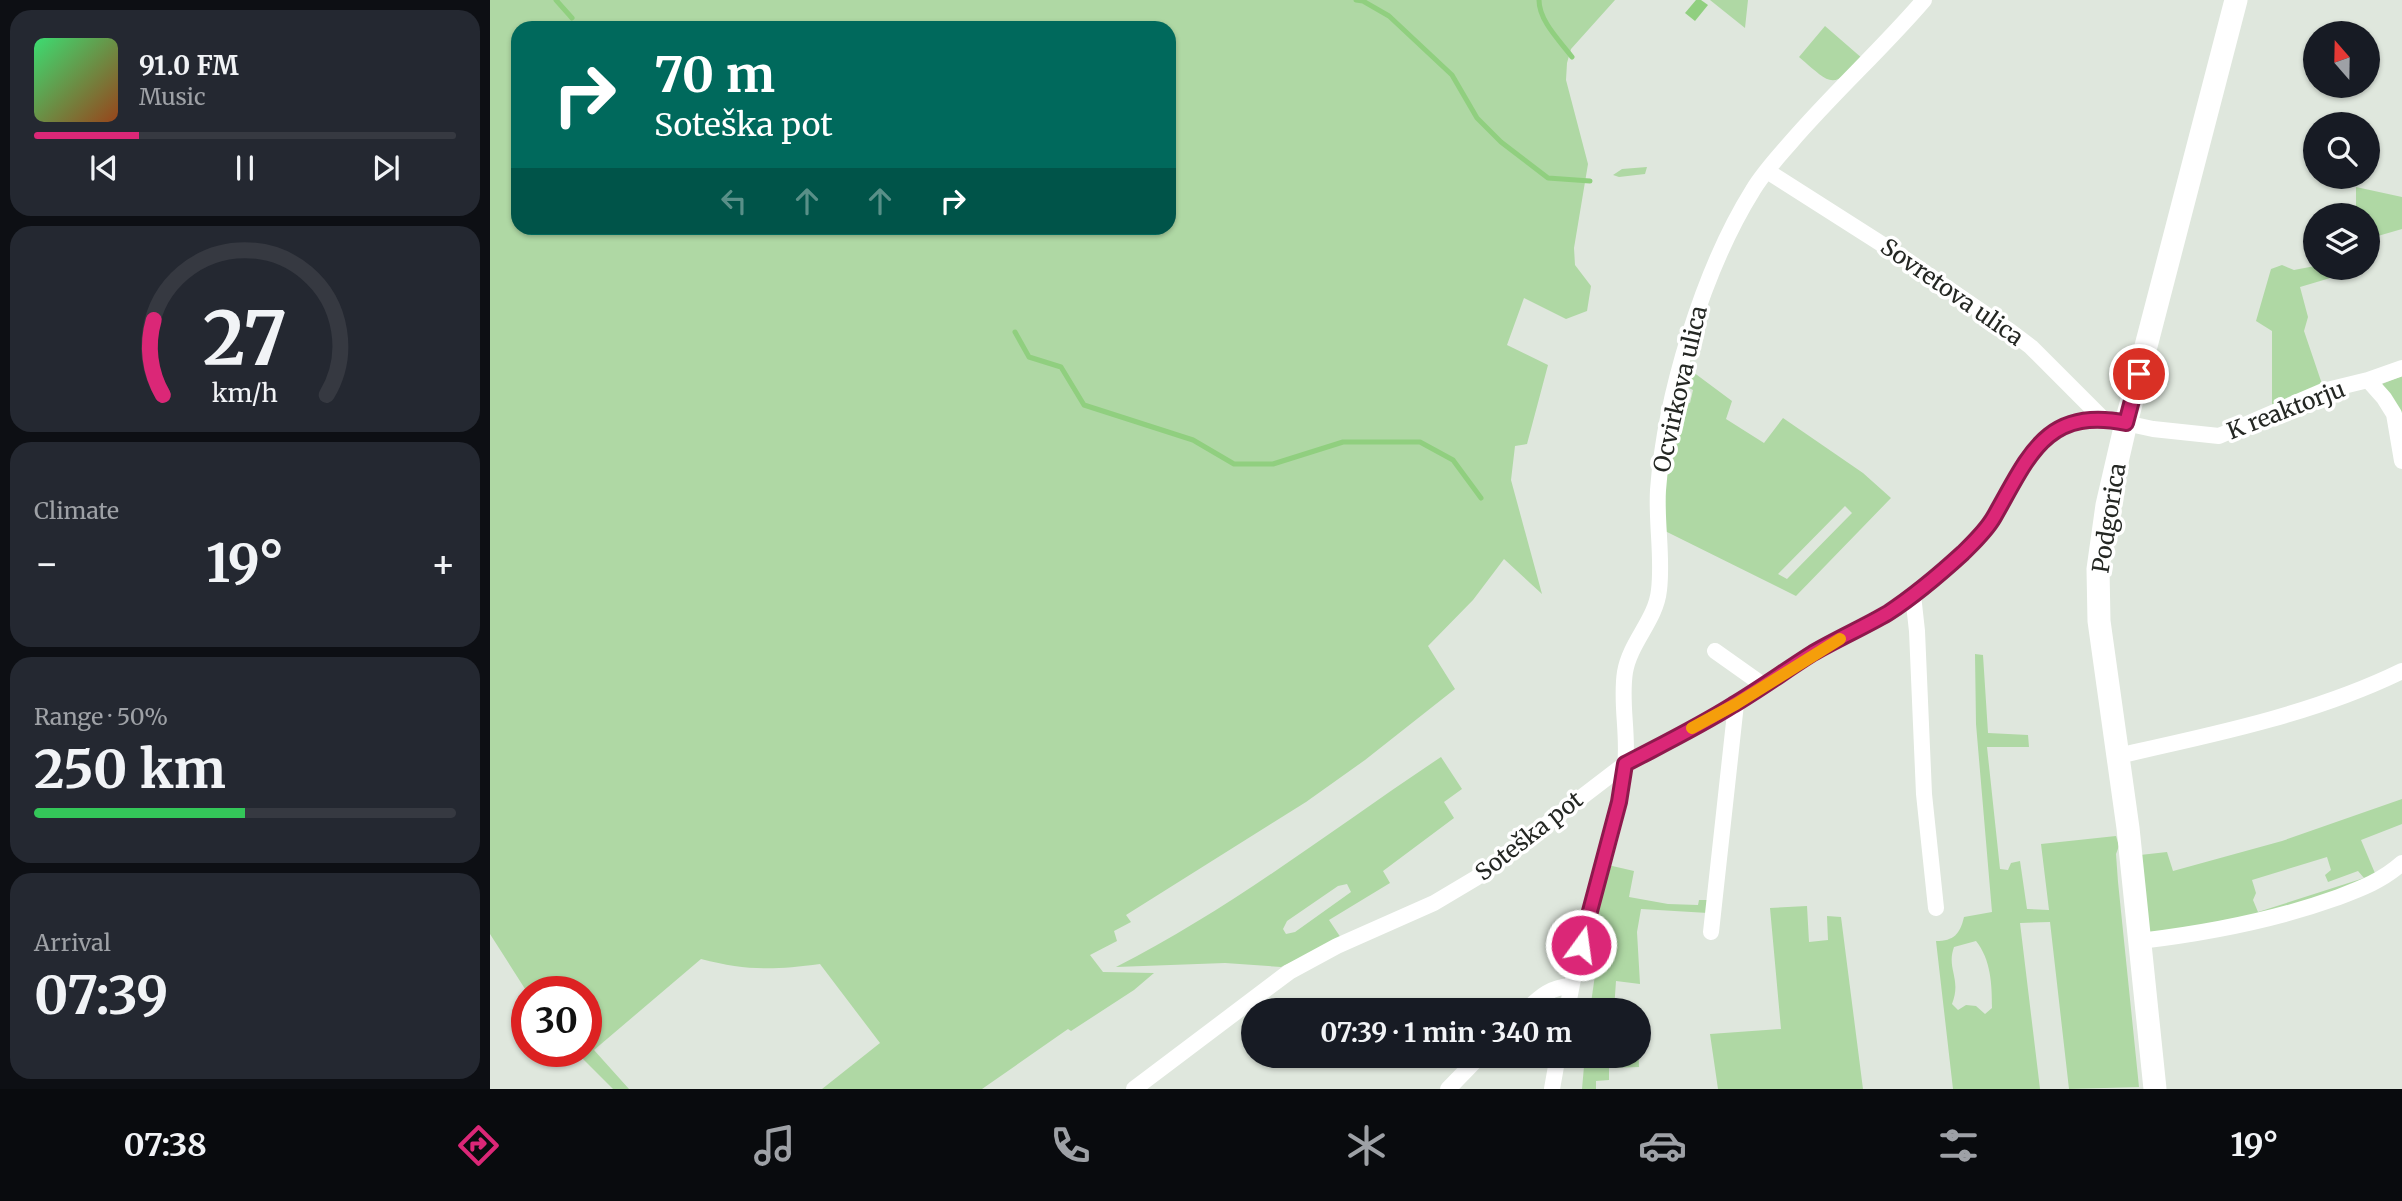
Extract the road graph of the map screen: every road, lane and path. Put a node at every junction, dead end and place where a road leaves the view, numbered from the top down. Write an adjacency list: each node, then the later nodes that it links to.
1 (1924, 0): 3 (street, Ocvirkova ulica)
2 (2235, 0): 7 (main road, Podgorica)
3 (1767, 171): 6 (street, Sovretova ulica); 15 (street, Ocvirkova ulica)
4 (2402, 368): 5 (street, K reaktorju)
5 (2368, 380): 7 (street, K reaktorju); 8 (street)
6 (2102, 418): 7 (street); 9 (street, Soteška pot)
7 (2126, 423): 14 (main road, Podgorica)
8 (2402, 461)
9 (1913, 595): 12 (street, Soteška pot); 17 (street)
10 (1714, 651): 12 (street)
11 (2402, 671): 14 (street)
12 (1763, 685): 13 (street, Soteška pot)
13 (1736, 704): 15 (street, Soteška pot); 18 (street)
14 (2117, 756): 19 (main road, Podgorica)
15 (1625, 764): 20 (street, Ocvirkova ulica); 25 (street, Soteška pot)
16 (2402, 863): 19 (street)
17 (1936, 908)
18 (1711, 932)
19 (2140, 942): 28 (main road, Podgorica)
20 (1572, 986): 21 (street); 22 (street, Ocvirkova ulica)
21 (1539, 998)
22 (1570, 998)
23 (1469, 1068): 26 (street)
24 (1556, 1068): 27 (street)
25 (1134, 1089)
26 (1448, 1089)
27 (1552, 1089)
28 (2155, 1089)

